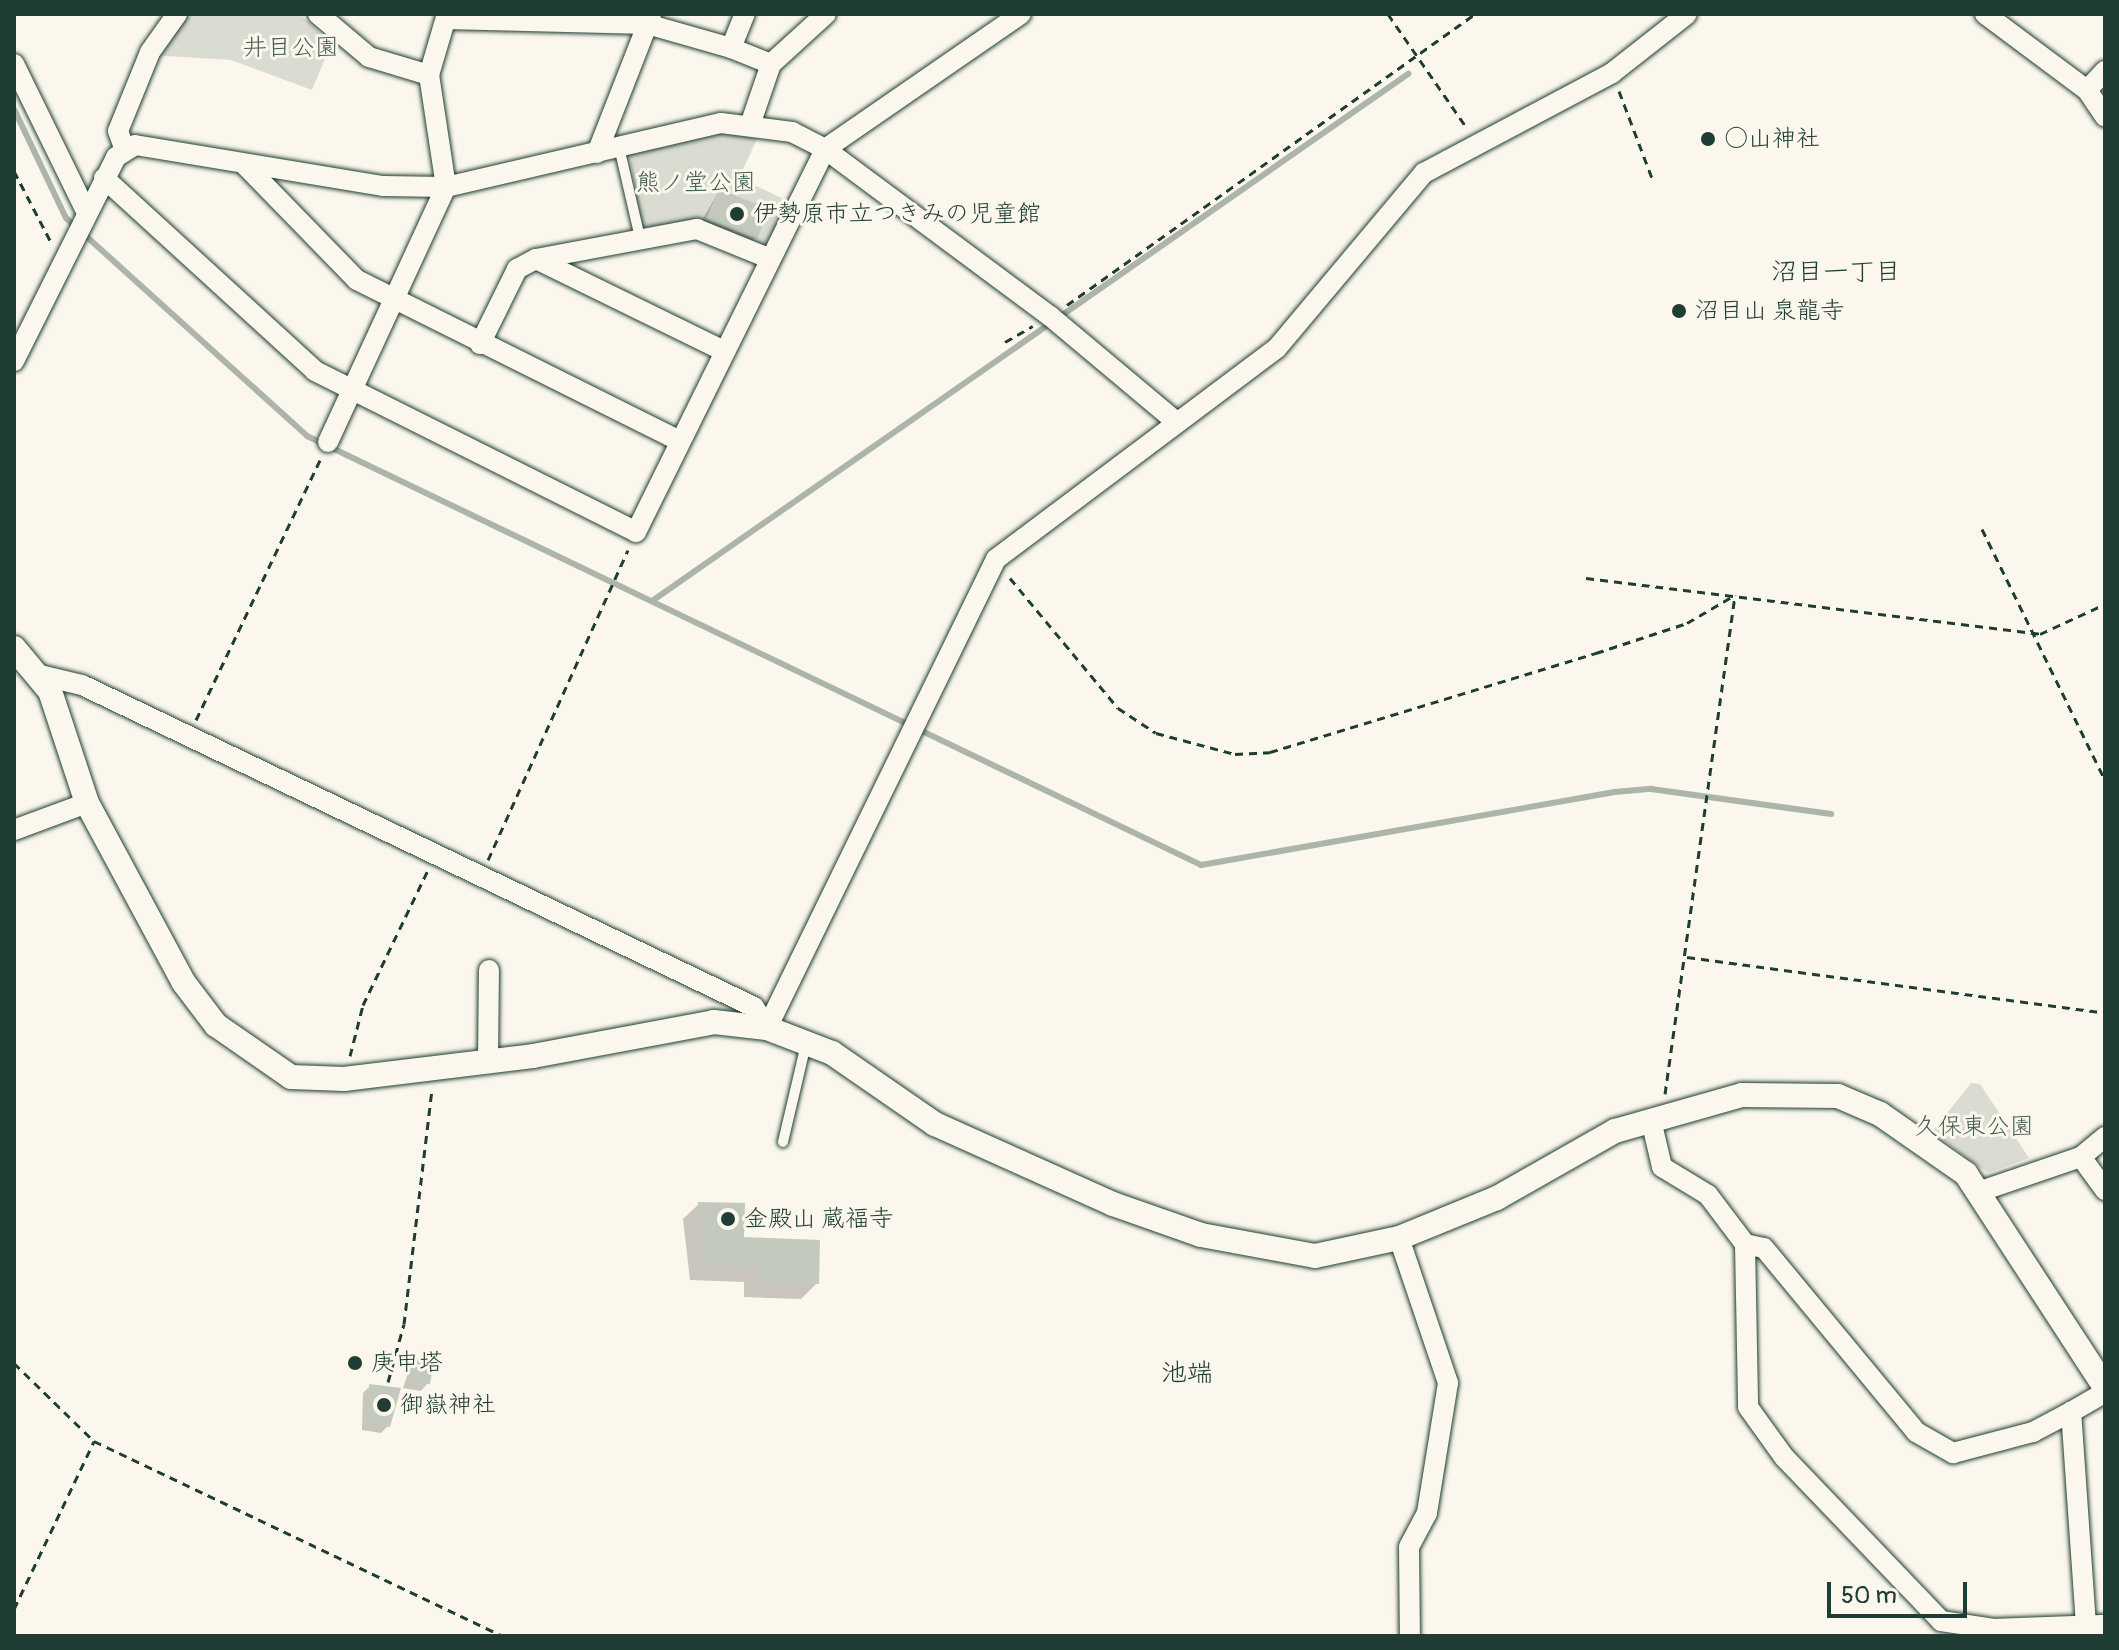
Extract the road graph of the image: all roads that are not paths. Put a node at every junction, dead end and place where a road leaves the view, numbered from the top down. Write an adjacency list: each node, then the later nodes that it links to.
1 (177, 14): 20 (street)
2 (318, 14): 10 (street)
3 (745, 14): 11 (street)
4 (826, 14): 13 (street)
5 (1021, 14): 21 (street)
6 (1687, 14): 35 (street)
7 (1985, 14): 16 (street)
8 (446, 16): 9 (street); 15 (street)
9 (649, 19): 11 (street); 22 (street)
10 (337, 22): 15 (street)
11 (731, 48): 13 (street)
12 (14, 64): 26 (street)
13 (771, 64): 18 (street)
14 (2105, 71): 16 (street)
15 (429, 75): 25 (street)
16 (2087, 90): 17 (street)
17 (2105, 117)
18 (750, 125): 19 (street); 21 (street)
19 (619, 147): 22 (street); 27 (lane)
20 (124, 148): 23 (street); 24 (street)
21 (825, 149): 28 (street); 35 (street)
22 (597, 153): 25 (street)
23 (244, 164): 25 (street); 30 (street)
24 (104, 178): 26 (street); 34 (street)
25 (446, 187): 30 (street)
26 (85, 217): 33 (street)
27 (640, 238): 28 (street); 29 (street)
28 (768, 258): 32 (street)
29 (536, 259): 31 (street); 32 (street)
30 (395, 303): 31 (street); 34 (street)
31 (480, 344): 36 (street)
32 (722, 350): 36 (street)
33 (14, 361)
34 (352, 393): 36 (street); 37 (street)
35 (1175, 421): 43 (street)
36 (678, 440)
37 (328, 442)
38 (14, 648): 39 (street)
39 (40, 675): 40 (street); 43 (street)
40 (87, 803): 41 (street); 45 (street)
41 (14, 830)
42 (489, 970): 45 (street)
43 (767, 1028): 44 (street); 45 (street)
44 (807, 1042): 48 (lane); 52 (street)
45 (488, 1061)
46 (1656, 1118): 51 (street); 52 (street); 53 (street)
47 (2105, 1137): 49 (street)
48 (783, 1142)
49 (2081, 1157): 50 (street); 51 (street)
50 (2105, 1190)
51 (1981, 1191): 54 (street)
52 (1399, 1238): 58 (street)
53 (1745, 1244): 55 (street); 57 (street)
54 (2105, 1389): 55 (street)
55 (2071, 1412): 56 (street)
56 (2096, 1625): 57 (street)
57 (1994, 1632)
58 (1410, 1636)

